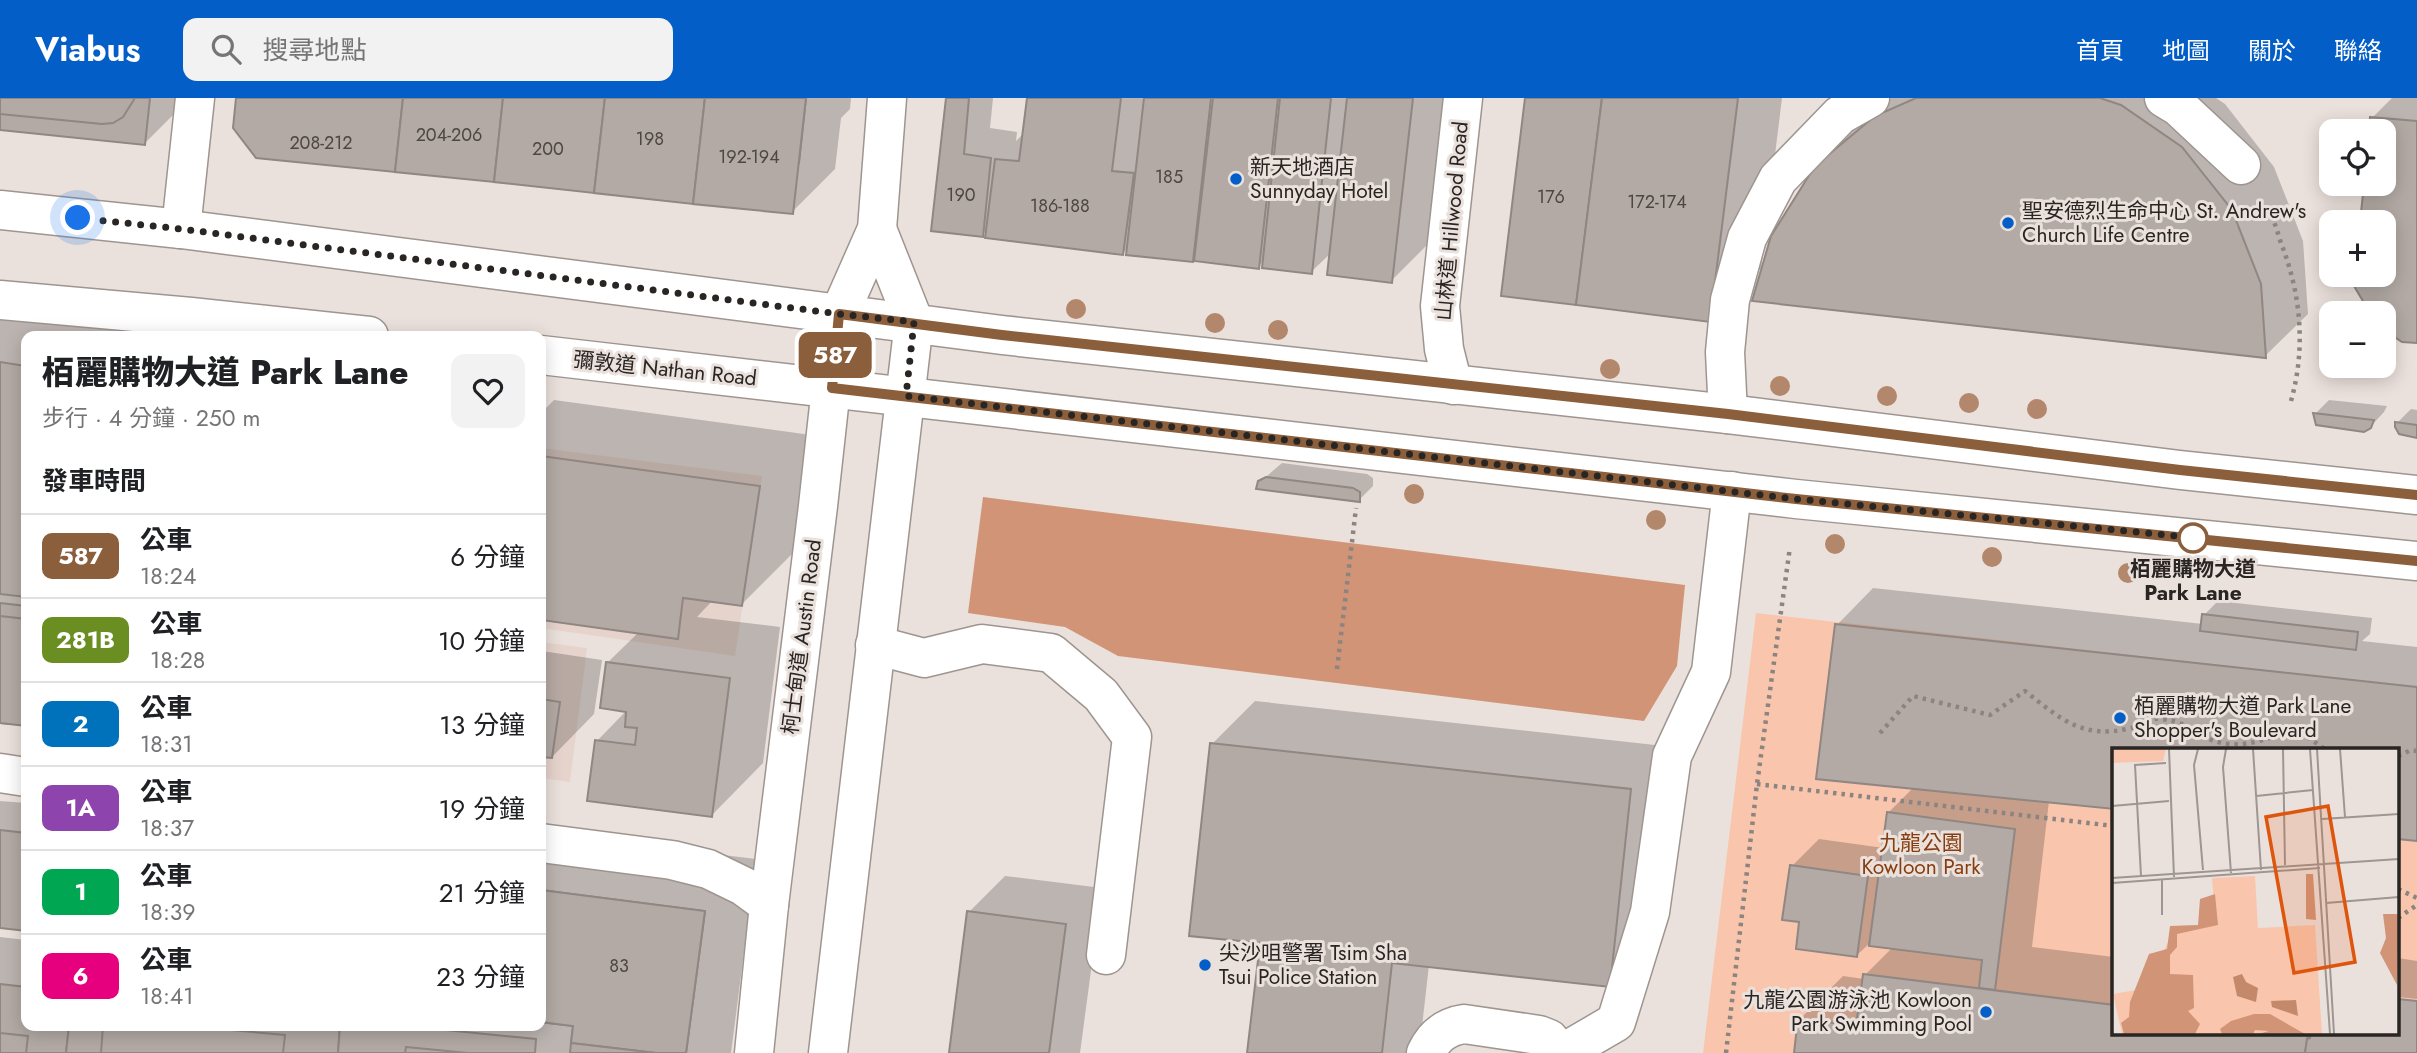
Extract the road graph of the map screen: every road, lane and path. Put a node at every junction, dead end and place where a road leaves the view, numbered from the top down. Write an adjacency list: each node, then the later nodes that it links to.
1 (195, 98): 8 (main road)
2 (887, 98): 9 (main road, 柯士甸道 Austin Road)
3 (1462, 98): 15 (main road, 山林道 Hillwood Road)
4 (1870, 98): 19 (main road)
5 (2164, 98): 6 (main road)
6 (2241, 165): 18 (path)
7 (0, 210): 8 (main road)
8 (181, 229): 11 (main road)
9 (877, 229): 11 (main road, 柯士甸道 Austin Road); 12 (main road, 柯士甸道 Austin Road)
10 (0, 300): 13 (main road)
11 (839, 314): 12 (main road); 16 (main road, 柯士甸道 Austin Road)
12 (914, 322): 15 (main road); 17 (main road, 柯士甸道 Austin Road)
13 (322, 331)
14 (546, 356): 16 (main road, 彌敦道 Nathan Road)
15 (1453, 385): 19 (main road)
16 (832, 388): 17 (main road, 彌敦道 Nathan Road); 38 (main road, 柯士甸道 Austin Road)
17 (906, 396): 20 (main road, 彌敦道 Nathan Road); 25 (main road, 柯士甸道 Austin Road)
18 (2291, 401)
19 (1728, 414): 21 (main road)
20 (1732, 491): 24 (main road, 彌敦道 Nathan Road); 45 (main road)
21 (2417, 495)
22 (1356, 508): 26 (path)
23 (1791, 536): 33 (path)
24 (2417, 561)
25 (875, 645): 41 (main road); 43 (main road, 柯士甸道 Austin Road)
26 (1336, 669)
27 (1880, 733): 28 (path)
28 (2323, 748)
29 (2417, 751): 30 (path)
30 (2400, 755)
31 (0, 773): 32 (main road)
32 (21, 776)
33 (1757, 784): 34 (path); 46 (path)
34 (2112, 826)
35 (546, 844): 38 (main road)
36 (2400, 890): 37 (path)
37 (2417, 898)
38 (769, 905): 42 (main road, 柯士甸道 Austin Road)
39 (2417, 905): 40 (path)
40 (2400, 917)
41 (1106, 955)
42 (754, 1053)
43 (828, 1053)
44 (1426, 1053): 45 (main road)
45 (1561, 1053)
46 (1726, 1053)

